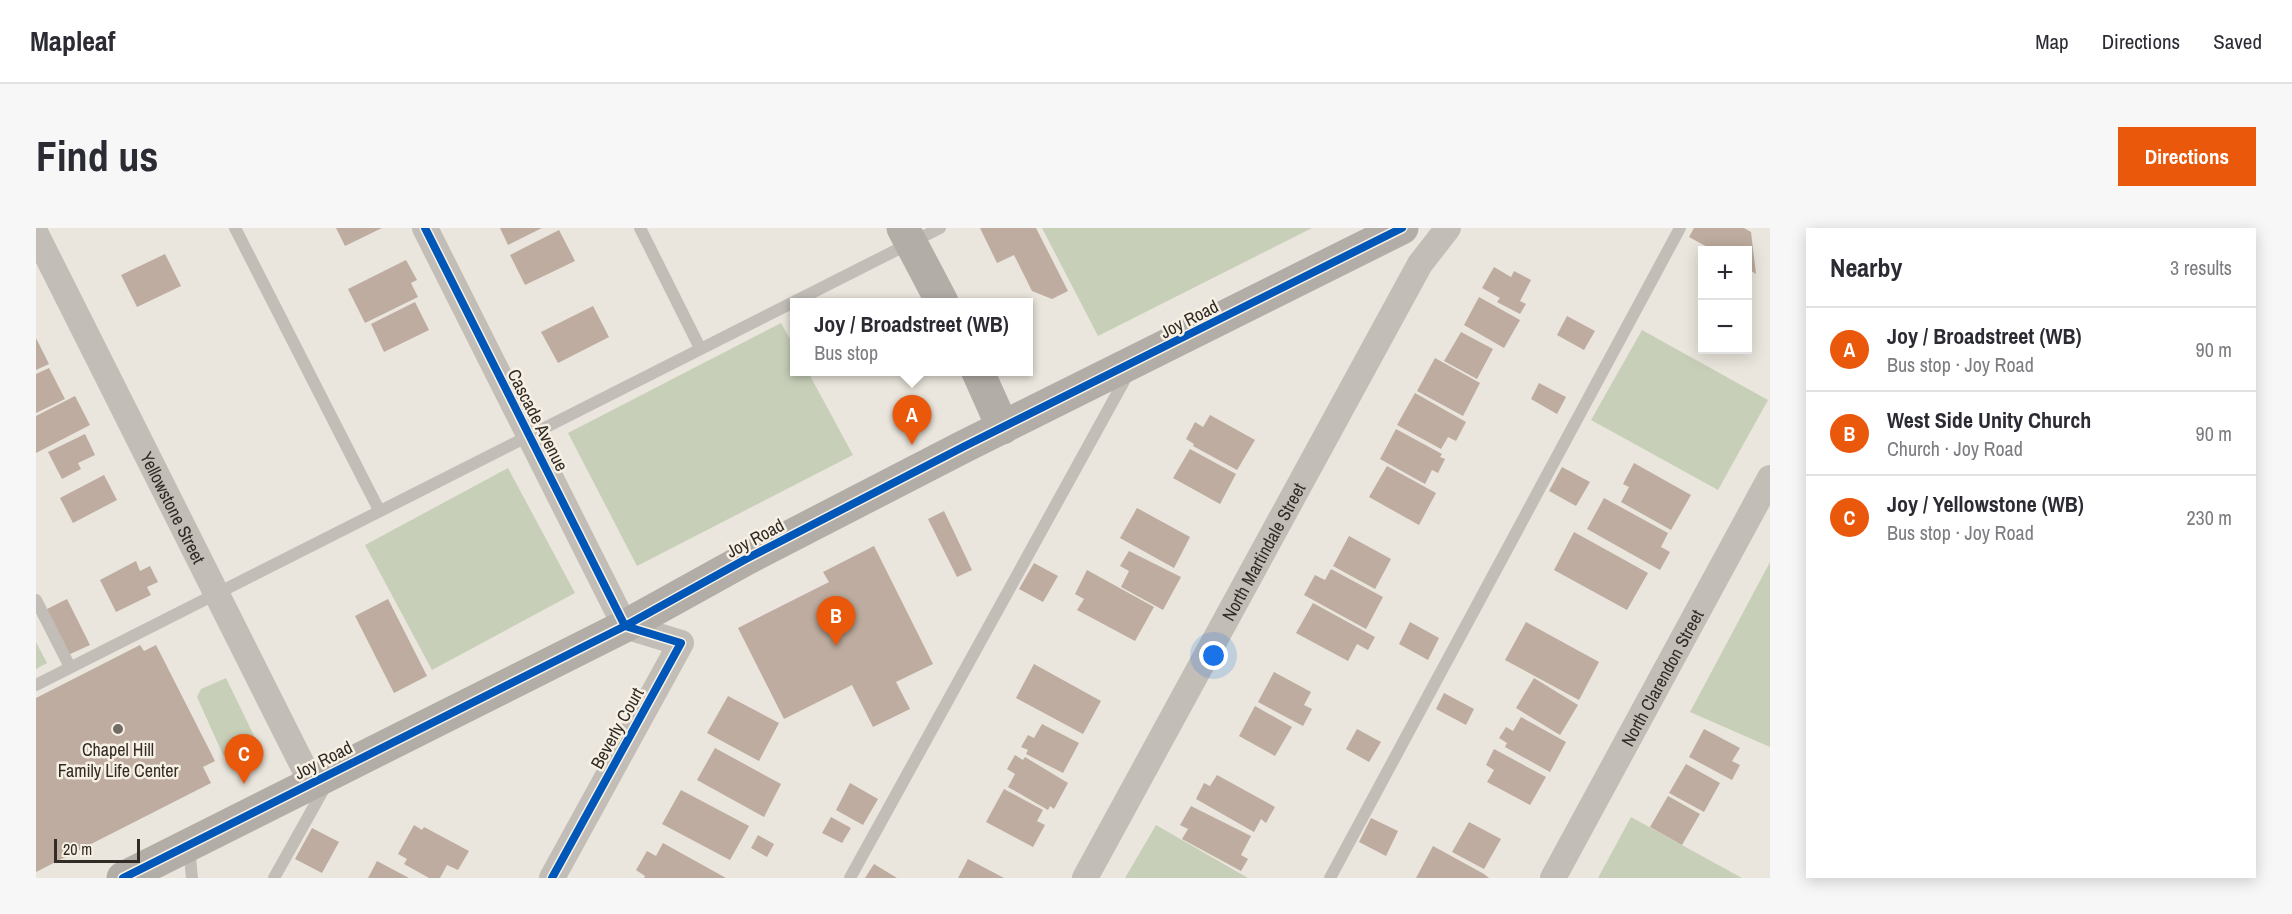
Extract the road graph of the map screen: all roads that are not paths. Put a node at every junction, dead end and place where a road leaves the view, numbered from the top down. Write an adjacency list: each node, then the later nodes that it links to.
1 (235, 228): 19 (lane)
2 (425, 228): 17 (street, Cascade Avenue)
3 (640, 228): 13 (lane)
4 (940, 228): 9 (lane)
5 (1402, 228): 14 (street, Joy Road)
6 (1448, 228): 32 (street, North Martindale Street)
7 (1680, 228): 33 (lane)
8 (36, 234): 20 (street, Yellowstone Street)
9 (907, 235): 10 (lane); 11 (street)
10 (792, 298)
11 (939, 298)
12 (790, 299): 13 (lane)
13 (700, 348): 17 (lane)
14 (1134, 363): 16 (street, Joy Road); 31 (lane)
15 (980, 376): 16 (street)
16 (1003, 428): 22 (street, Joy Road)
17 (529, 435): 19 (lane); 22 (street, Cascade Avenue)
18 (1770, 478): 34 (street, North Clarendon Street)
19 (379, 510): 20 (lane)
20 (216, 592): 23 (lane); 25 (street, Yellowstone Street)
21 (36, 600): 23 (lane)
22 (625, 626): 25 (street, Joy Road); 30 (street, Beverly Court)
23 (70, 667): 24 (lane)
24 (36, 685)
25 (323, 776): 26 (street, Joy Road); 29 (lane)
26 (189, 844): 27 (street, Joy Road); 28 (lane)
27 (123, 878)
28 (192, 878)
29 (274, 878)
30 (552, 878)
31 (850, 878)
32 (1085, 878)
33 (1330, 878)
34 (1553, 878)

